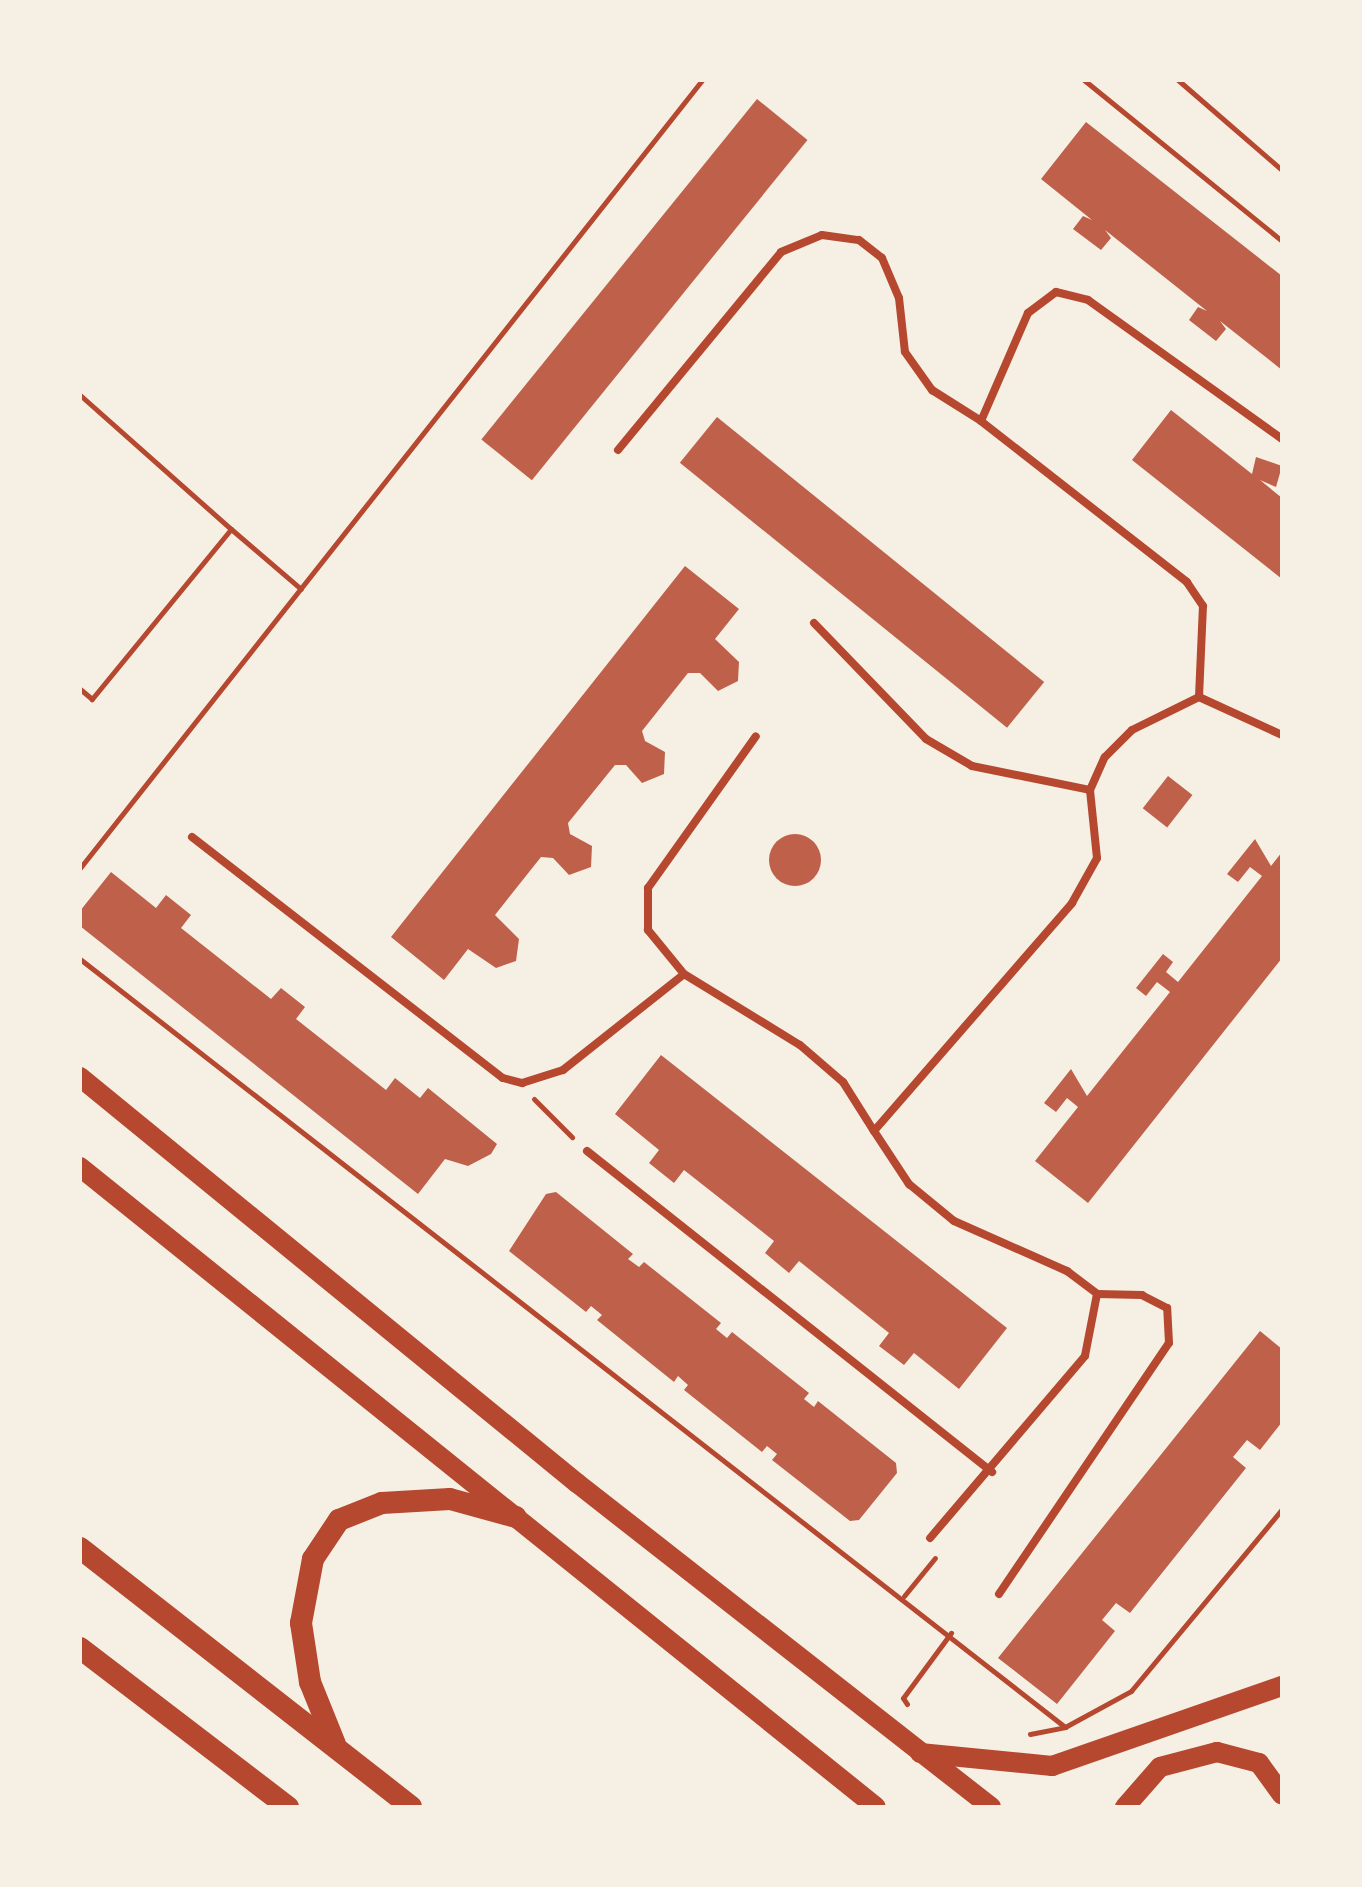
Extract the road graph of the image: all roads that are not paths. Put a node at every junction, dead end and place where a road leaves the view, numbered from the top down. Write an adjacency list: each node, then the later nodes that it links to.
1 (981, 421): 2 (street); 3 (street); 5 (street)
2 (1282, 439)
3 (618, 450)
4 (814, 623): 8 (street)
5 (1199, 697): 6 (street); 8 (street)
6 (1282, 735)
7 (756, 736): 10 (street)
8 (1090, 790): 12 (street)
9 (192, 837): 10 (street)
10 (684, 974): 12 (street)
11 (80, 1077): 24 (main road)
12 (874, 1131): 15 (street)
13 (587, 1151): 16 (street)
14 (80, 1167): 17 (main road)
15 (1097, 1294): 16 (street); 20 (street)
16 (992, 1472): 18 (street)
17 (516, 1517): 23 (highway); 28 (main road)
18 (930, 1538)
19 (80, 1548): 23 (highway)
20 (999, 1594)
21 (80, 1648): 26 (highway)
22 (1282, 1686): 24 (main road)
23 (335, 1744): 27 (highway)
24 (918, 1753): 29 (main road)
25 (1282, 1795): 30 (main road)
26 (288, 1807)
27 (411, 1807)
28 (876, 1807)
29 (991, 1807)
30 (1125, 1807)

